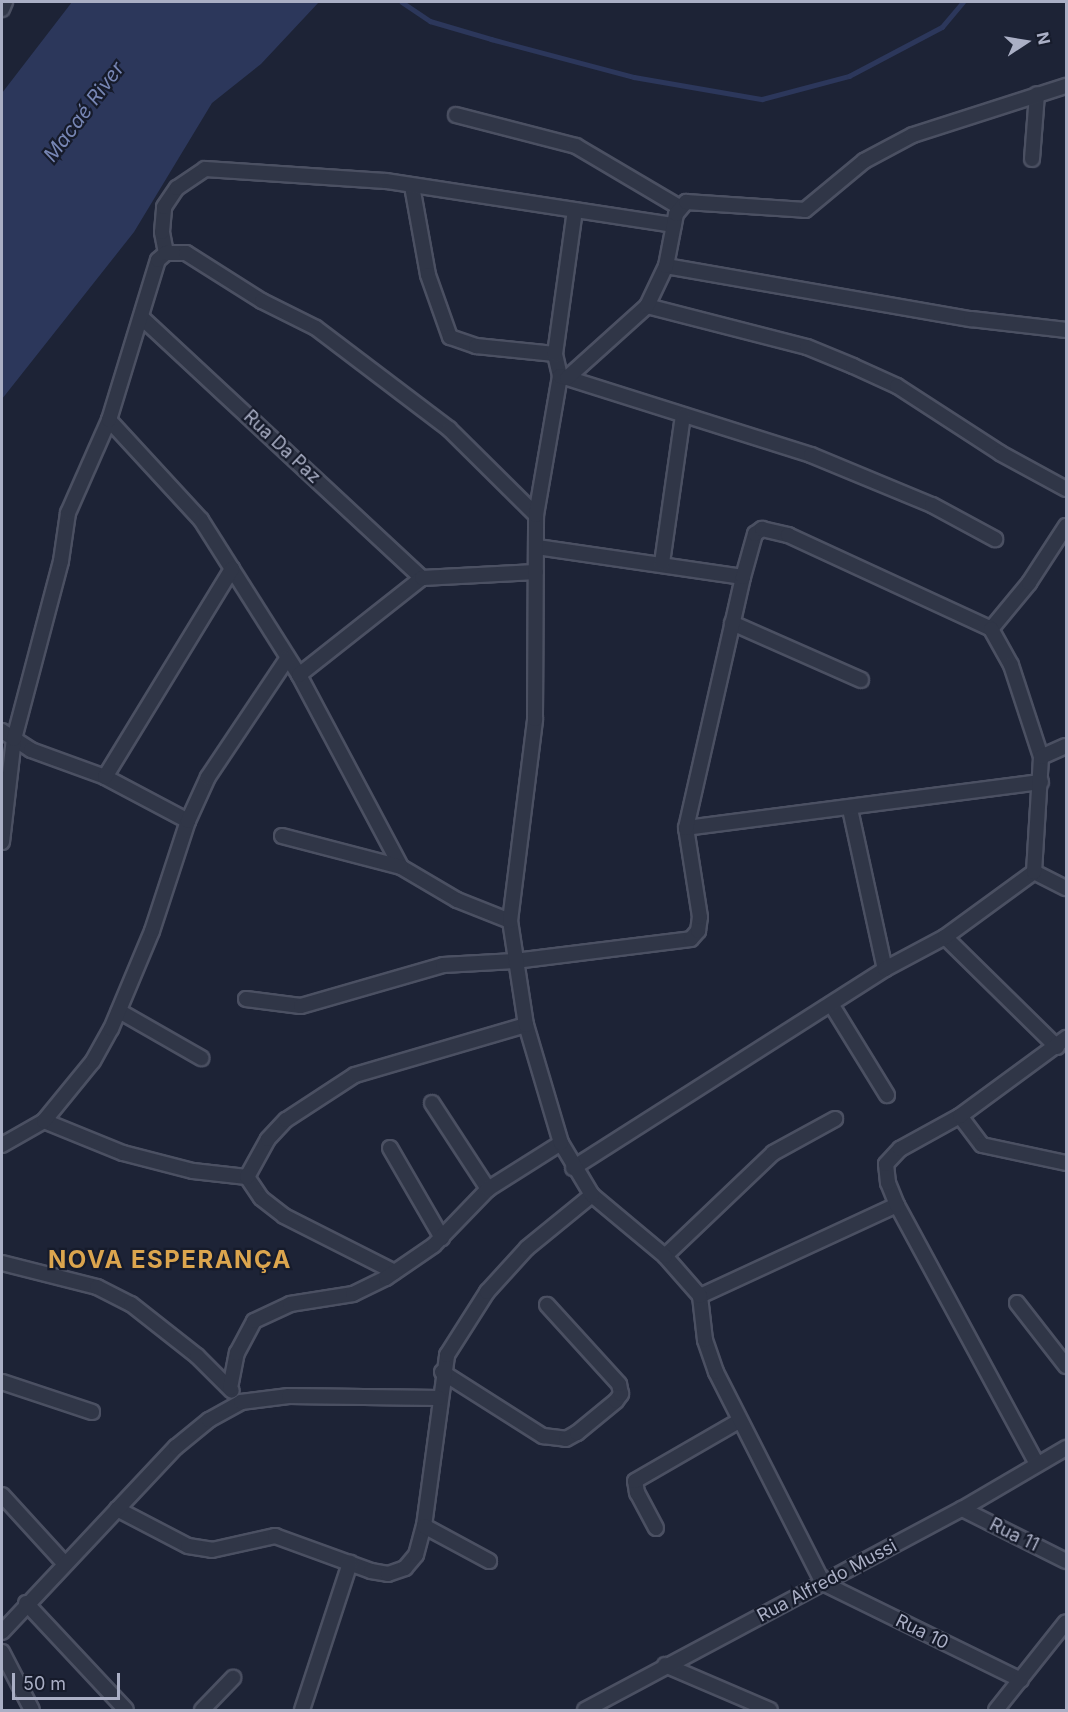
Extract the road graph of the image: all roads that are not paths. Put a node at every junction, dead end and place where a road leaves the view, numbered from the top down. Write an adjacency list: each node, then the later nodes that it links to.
1 (5, 2): 2 (street)
2 (2, 9)
3 (1066, 86): 4 (street)
4 (1036, 94): 6 (street); 8 (street)
5 (456, 115): 8 (street)
6 (1032, 159)
7 (412, 186): 9 (street); 11 (street); 16 (street)
8 (679, 207): 10 (street)
9 (575, 210): 10 (street); 16 (street)
10 (674, 225): 12 (street)
11 (166, 253): 14 (street); 21 (street)
12 (666, 266): 13 (street); 15 (street)
13 (647, 306): 17 (street); 20 (street)
14 (141, 317): 19 (street); 29 (street, Rua Da Paz)
15 (1066, 330)
16 (555, 354): 17 (street)
17 (563, 377): 18 (street); 21 (street)
18 (683, 415): 23 (street); 25 (street)
19 (109, 420): 26 (street); 36 (street)
20 (1066, 489)
21 (536, 515): 24 (street)
22 (1066, 526): 31 (street)
23 (995, 539)
24 (537, 548): 25 (street); 27 (street)
25 (662, 563): 28 (street)
26 (232, 569): 32 (street); 39 (street)
27 (536, 572): 29 (street); 49 (street)
28 (743, 577): 30 (street); 31 (street)
29 (422, 578): 33 (street)
30 (732, 623): 34 (street); 43 (street)
31 (992, 629): 38 (street)
32 (287, 659): 33 (street); 42 (street)
33 (299, 675): 46 (street)
34 (861, 680)
35 (2, 730): 36 (street)
36 (14, 740): 39 (street); 45 (street)
37 (1066, 746): 38 (street)
38 (1041, 757): 40 (street)
39 (105, 777): 42 (street)
40 (1041, 782): 41 (street); 47 (street)
41 (850, 809): 43 (street); 52 (street)
42 (188, 821): 55 (street)
43 (686, 828): 51 (street)
44 (282, 836): 46 (street)
45 (2, 842)
46 (401, 867): 49 (street)
47 (1034, 872): 48 (street); 50 (street)
48 (1066, 888)
49 (510, 921): 51 (street)
50 (945, 937): 52 (street); 57 (street)
51 (515, 961): 53 (street); 56 (street)
52 (885, 969): 54 (street)
53 (246, 999)
54 (831, 1004): 59 (street); 68 (street)
55 (119, 1011): 58 (street); 63 (street)
56 (526, 1025): 64 (street); 69 (street)
57 (1062, 1043): 61 (street)
58 (201, 1058)
59 (887, 1095)
60 (432, 1103): 70 (street)
61 (960, 1116): 67 (street); 72 (street)
62 (835, 1119): 74 (street)
63 (44, 1121): 65 (street); 69 (street)
64 (561, 1143): 68 (street); 70 (street)
65 (2, 1145)
66 (390, 1148): 73 (street)
67 (1066, 1163)
68 (573, 1168): 71 (street)
69 (247, 1177): 76 (street)
70 (488, 1189): 73 (street)
71 (592, 1195): 74 (street); 81 (street)
72 (897, 1205): 77 (street); 89 (street)
73 (442, 1238): 76 (street)
74 (665, 1256): 77 (street)
75 (2, 1263): 83 (street)
76 (395, 1272): 83 (street)
77 (700, 1296): 87 (street)
78 (1017, 1303): 80 (street)
79 (547, 1305): 81 (street)
80 (1066, 1366)
81 (442, 1372): 84 (street)
82 (2, 1382): 86 (street)
83 (230, 1388): 85 (street)
84 (439, 1398): 85 (street); 93 (street)
85 (241, 1402): 91 (street)
86 (92, 1412)
87 (739, 1421): 94 (street); 99 (street)
88 (1066, 1448): 89 (street, Rua Alfredo Mussi)
89 (1037, 1464): 92 (street, Rua Alfredo Mussi)
90 (2, 1495): 97 (street)
91 (117, 1509): 97 (street); 98 (street)
92 (962, 1509): 96 (street, Rua 11); 99 (street, Rua Alfredo Mussi)
93 (424, 1526): 95 (street); 98 (street)
94 (656, 1528)
95 (489, 1561)
96 (1066, 1561)
97 (64, 1563): 100 (street)
98 (350, 1563): 110 (street)
99 (823, 1583): 104 (street, Rua Alfredo Mussi); 106 (street, Rua 10)
100 (26, 1603): 102 (street); 108 (street)
101 (1066, 1622): 106 (street)
102 (2, 1632)
103 (2, 1652): 107 (street)
104 (665, 1665): 111 (street, Rua Alfredo Mussi); 112 (street)
105 (233, 1678): 109 (street)
106 (1021, 1680): 113 (street)
107 (32, 1710)
108 (126, 1710)
109 (202, 1710)
110 (302, 1710)
111 (585, 1710)
112 (770, 1710)
113 (996, 1710)

